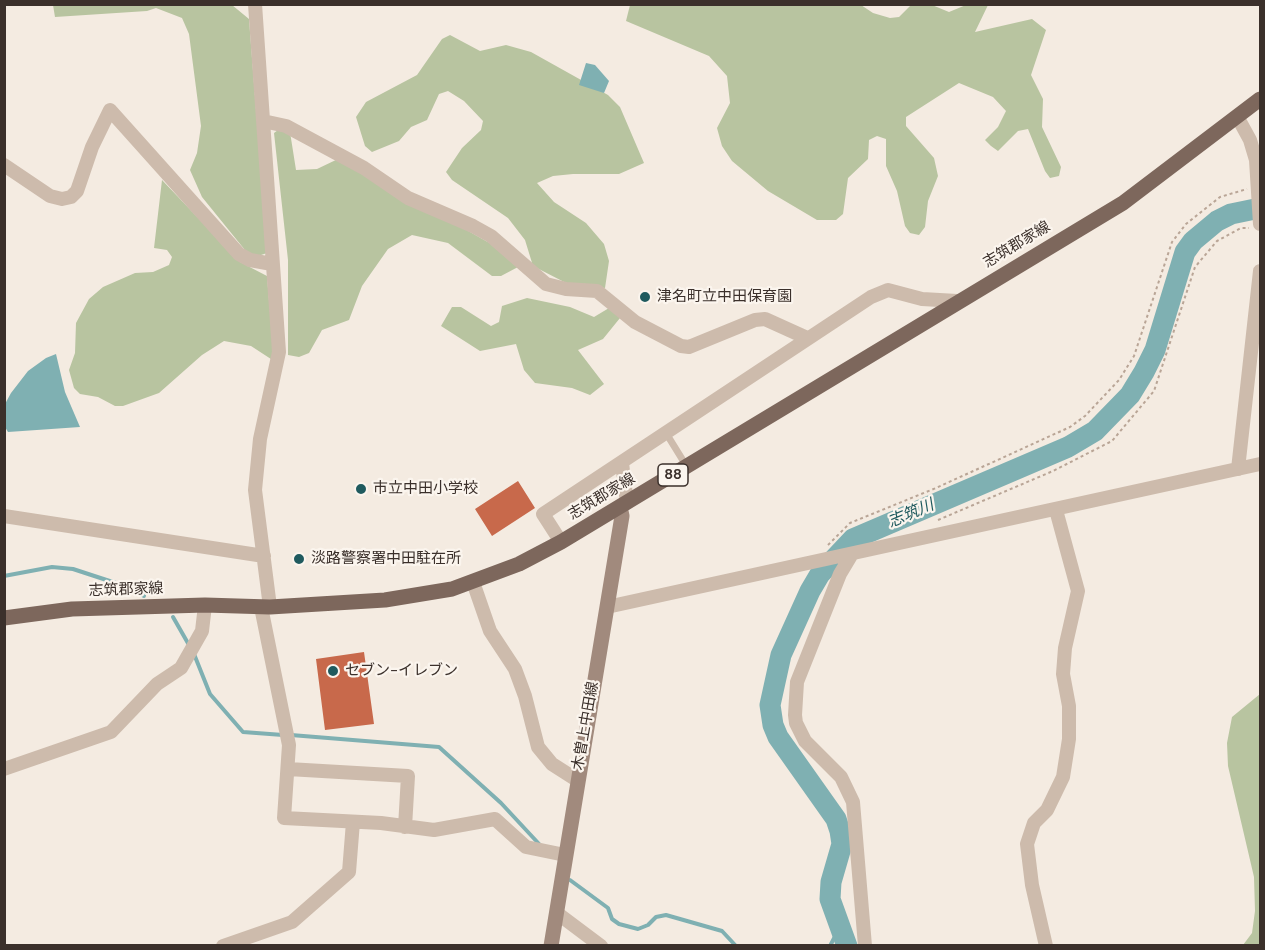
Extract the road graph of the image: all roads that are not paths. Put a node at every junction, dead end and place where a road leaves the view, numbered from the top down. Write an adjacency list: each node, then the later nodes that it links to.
1 (255, 4): 4 (street)
2 (1260, 99): 3 (main road, 志筑郡家線 / 88)
3 (1238, 118): 6 (street); 9 (main road, 志筑郡家線 / 88)
4 (263, 121): 7 (street); 10 (street)
5 (4, 165): 7 (street)
6 (1257, 225)
7 (272, 264): 21 (street)
8 (1260, 271): 15 (street)
9 (957, 301): 10 (street); 14 (main road, 志筑郡家線 / 88)
10 (807, 338): 11 (street)
11 (666, 433): 12 (street); 14 (lane)
12 (622, 463): 16 (street); 19 (street)
13 (1260, 464): 15 (street)
14 (687, 467): 16 (main road, 志筑郡家線 / 88)
15 (1238, 469): 17 (street)
16 (624, 505): 19 (main road, 志筑郡家線 / 88); 25 (main road, 木曽上中田線)
17 (1056, 510): 20 (street); 38 (street)
18 (4, 516): 21 (street)
19 (561, 542): 22 (main road, 志筑郡家線 / 88)
20 (850, 555): 25 (street); 37 (street)
21 (264, 556): 24 (street)
22 (473, 582): 24 (main road, 志筑郡家線 / 88); 29 (street)
23 (205, 605): 24 (main road, 志筑郡家線 / 88); 26 (main road, 志筑郡家線 / 88); 27 (street)
24 (265, 607): 28 (street)
25 (606, 607): 29 (main road, 木曽上中田線)
26 (4, 618)
27 (4, 769)
28 (288, 769): 30 (street); 31 (street)
29 (577, 780): 32 (main road, 木曽上中田線)
30 (352, 822): 31 (street); 34 (street)
31 (405, 827): 32 (street)
32 (564, 855): 33 (main road, 木曽上中田線)
33 (557, 913): 35 (main road, 木曽上中田線); 36 (street)
34 (223, 945)
35 (551, 945)
36 (601, 945)
37 (864, 945)
38 (1046, 945)

